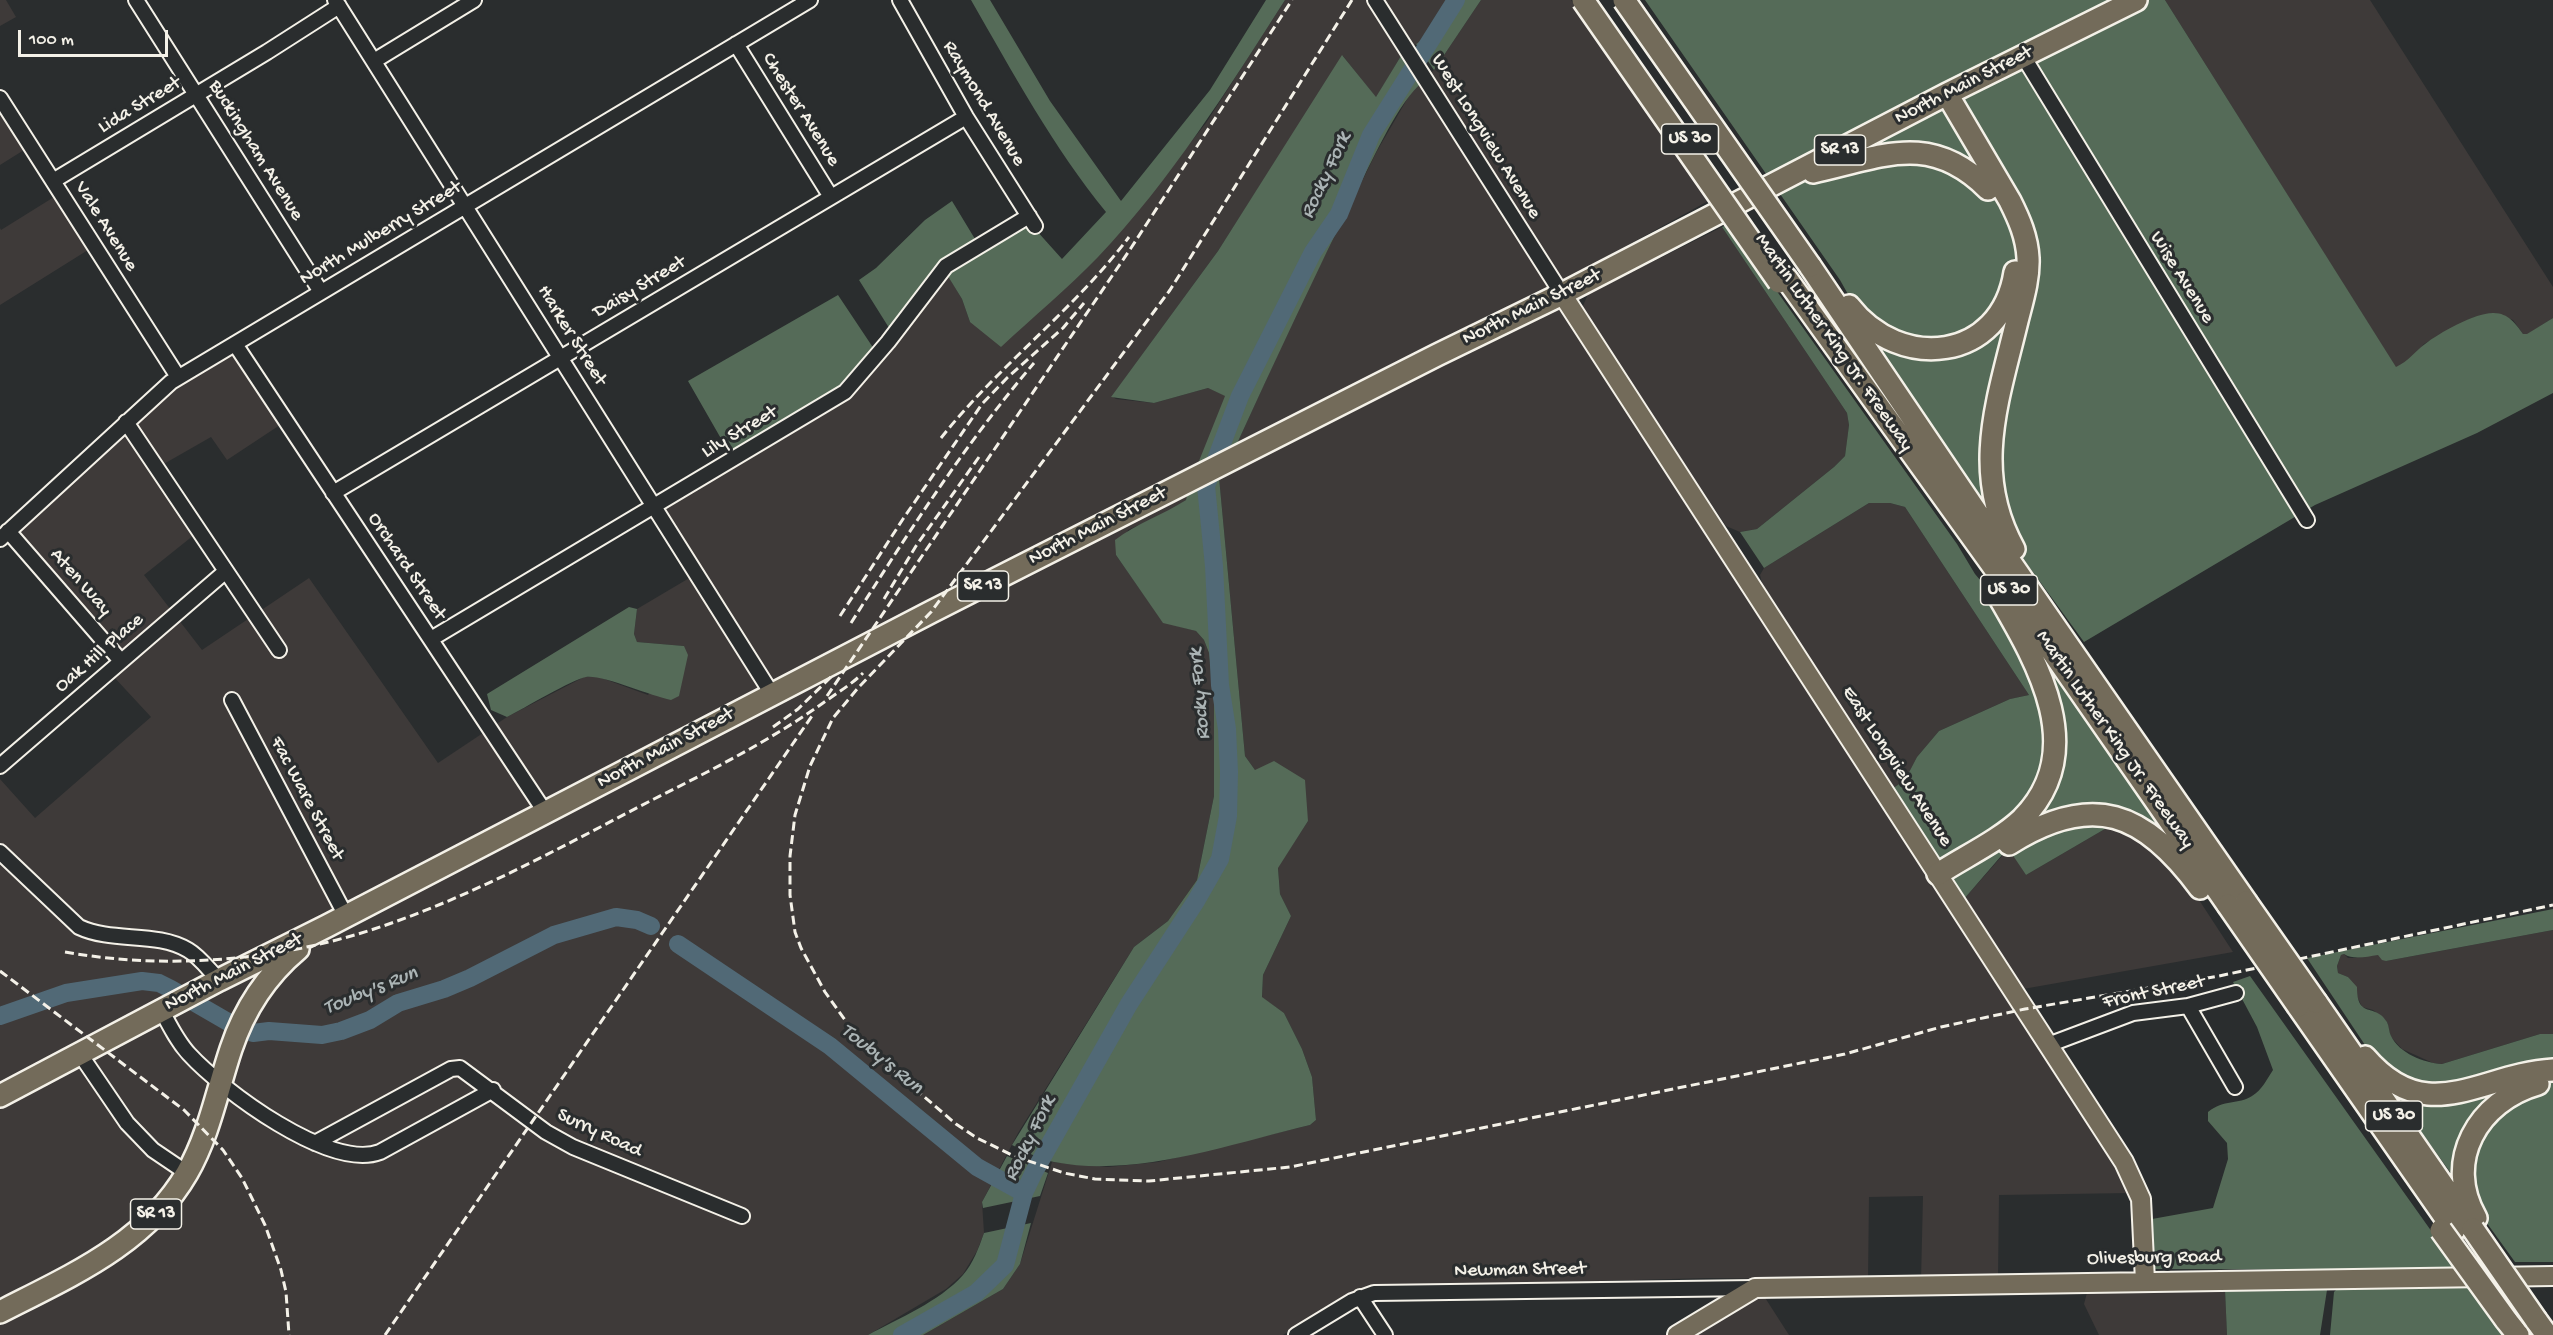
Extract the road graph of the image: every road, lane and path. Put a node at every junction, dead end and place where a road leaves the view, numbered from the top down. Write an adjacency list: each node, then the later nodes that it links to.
1 (136, 0): 15 (street, Buckingham Avenue)
2 (474, 0): 14 (street)
3 (810, 0): 12 (street, North Mulberry Street)
4 (900, 0): 18 (street, Raymond Avenue)
5 (1376, 0): 28 (street, West Longview Avenue)
6 (1583, 0): 26 (highway, bridge)
7 (1593, 0): 26 (highway, Martin Luther King Jr. Freeway / US 30)
8 (1624, 0): 25 (highway, Martin Luther King Jr. Freeway / US 30, bridge)
9 (1634, 0): 25 (highway)
10 (2136, 0): 13 (highway, North Main Street / SR 13)
11 (337, 3): 14 (street, Harker Street); 15 (street, Lida Street)
12 (736, 44): 22 (street, Chester Avenue); 23 (street, North Mulberry Street)
13 (2023, 56): 17 (highway, North Main Street / SR 13); 35 (street, Wise Avenue)
14 (374, 61): 23 (street, Harker Street)
15 (196, 94): 20 (street, Lida Street); 27 (street, Buckingham Avenue)
16 (0, 98): 20 (street, Vale Avenue)
17 (1940, 98): 19 (highway, North Main Street / SR 13); 21 (highway); 44 (highway)
18 (966, 117): 22 (street, Daisy Street); 24 (street, Raymond Avenue)
19 (1783, 179): 21 (highway); 28 (highway, North Main Street / SR 13)
20 (52, 181): 31 (street, Vale Avenue)
21 (1988, 189): 25 (highway)
22 (831, 197): 30 (street, Daisy Street)
23 (465, 206): 27 (street, North Mulberry Street); 30 (street, Harker Street)
24 (1032, 221): 34 (street, Lily Street)
25 (1814, 265): 44 (highway, Martin Luther King Jr. Freeway / US 30)
26 (1783, 280): 47 (highway); 48 (highway, Martin Luther King Jr. Freeway / US 30)
27 (321, 292): 29 (street, North Mulberry Street)
28 (1562, 294): 41 (highway, North Main Street / SR 13); 47 (main road, East Longview Avenue)
29 (235, 344): 31 (street, North Mulberry Street); 33 (street, Orchard Street)
30 (562, 358): 33 (street, Daisy Street); 34 (street, Harker Street)
31 (178, 377): 32 (street, North Mulberry Street)
32 (126, 422): 36 (street, North Mulberry Street); 37 (street)
33 (333, 493): 38 (street, Orchard Street)
34 (655, 506): 38 (street, Lily Street); 41 (street, Harker Street)
35 (2307, 520)
36 (4, 535): 40 (street, Aten Way)
37 (226, 571): 39 (street); 40 (street, Oak Hill Place)
38 (431, 639): 45 (street, Orchard Street)
39 (279, 650)
40 (121, 662): 43 (street, Oak Hill Place)
41 (772, 694): 45 (highway, North Main Street / SR 13)
42 (232, 700): 49 (street, Fac Ware Street)
43 (3, 758)
44 (2164, 784): 48 (highway, Martin Luther King Jr. Freeway / US 30)
45 (546, 812): 49 (highway, North Main Street / SR 13)
46 (0, 852): 51 (street)
47 (1941, 879): 48 (highway); 56 (main road, East Longview Avenue)
48 (2236, 904): 53 (highway, Martin Luther King Jr. Freeway / US 30, bridge); 53 (highway)
49 (346, 916): 50 (highway, North Main Street / SR 13)
50 (327, 926): 51 (highway, North Main Street / SR 13); 59 (highway, SR 13)
51 (219, 980): 55 (highway, North Main Street / SR 13)
52 (2236, 993): 54 (street, Front Street)
53 (2306, 1004): 58 (highway); 67 (highway, Martin Luther King Jr. Freeway / US 30); 67 (highway)
54 (2188, 1006): 56 (street, Front Street); 61 (street)
55 (168, 1008): 57 (highway, North Main Street / SR 13); 59 (street)
56 (2048, 1045): 69 (main road, East Longview Avenue)
57 (80, 1054): 63 (highway, North Main Street / SR 13); 65 (street)
58 (2553, 1070)
59 (221, 1081): 64 (street); 65 (highway, SR 13)
60 (2553, 1083): 67 (highway)
61 (2235, 1087)
62 (493, 1090): 64 (street); 64 (street, Surry Road); 66 (street, Surry Road)
63 (0, 1096)
64 (315, 1143)
65 (187, 1173): 72 (highway, SR 13)
66 (742, 1216)
67 (2462, 1229): 73 (highway, Martin Luther King Jr. Freeway / US 30); 73 (highway)
68 (2553, 1276): 69 (main road, Olivesburg Road)
69 (2145, 1281): 70 (main road, Olivesburg Road)
70 (1755, 1288): 71 (street, Newman Street); 76 (main road)
71 (1360, 1297): 74 (street, Newman Street); 75 (street)
72 (0, 1312)
73 (2531, 1327)
74 (1296, 1335)
75 (1385, 1335)
76 (1677, 1335)

